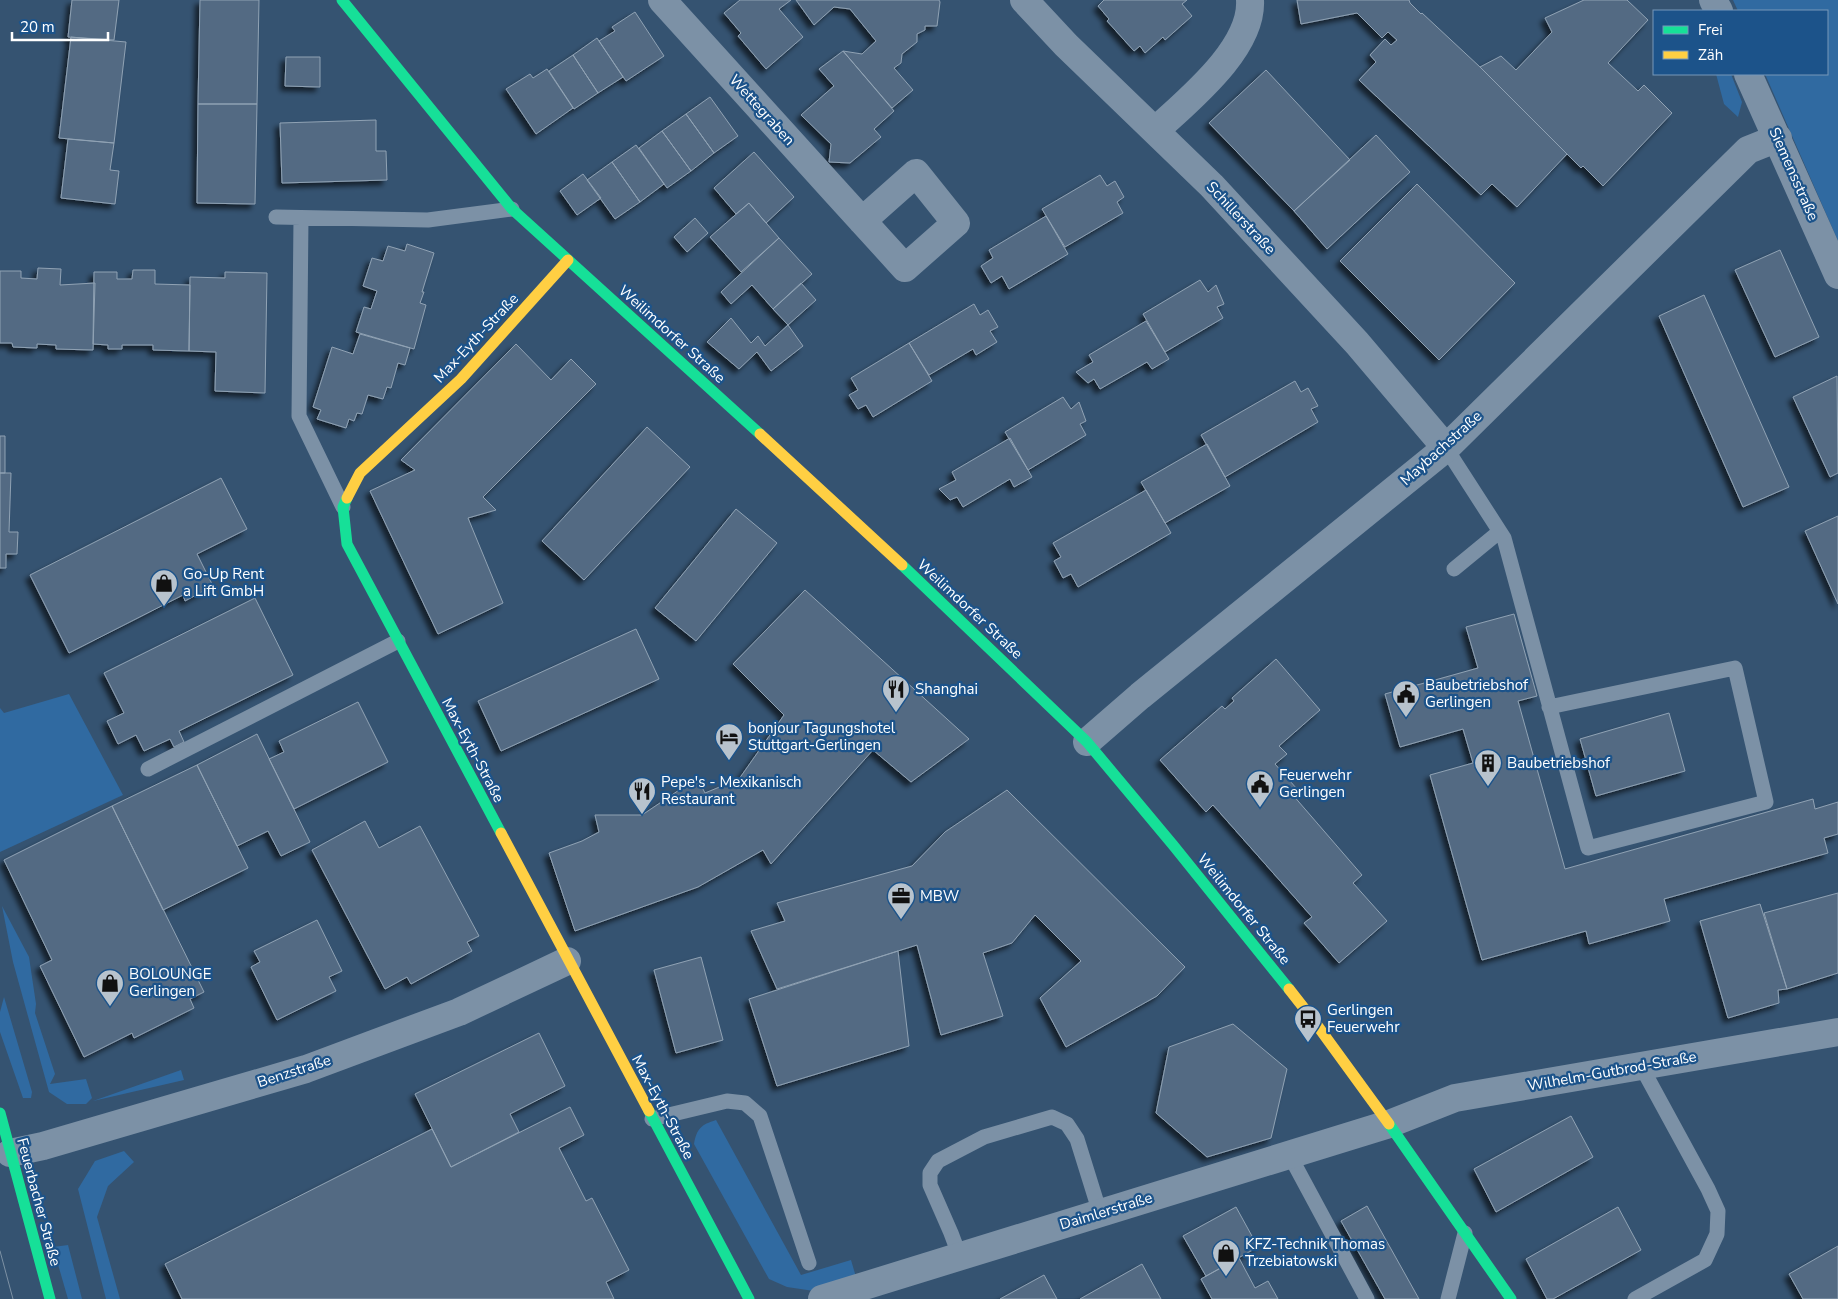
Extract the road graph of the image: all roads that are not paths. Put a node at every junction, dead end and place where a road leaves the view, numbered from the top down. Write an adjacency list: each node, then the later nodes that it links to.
1 (342, 0): 8 (main road, Weilimdorfer Straße)
2 (662, 0): 11 (street, Wettegraben)
3 (1024, 0): 6 (street, Schillerstraße)
4 (1250, 0): 6 (street)
5 (1748, 75): 7 (street, Siemensstraße)
6 (1154, 131): 14 (street, Schillerstraße)
7 (1778, 138): 13 (street, Siemensstraße); 14 (street, Maybachstraße)
8 (512, 209): 10 (lane); 12 (main road, Weilimdorfer Straße)
9 (276, 217): 10 (lane)
10 (301, 218): 15 (lane)
11 (862, 221)
12 (568, 260): 15 (main road, Max-Eyth-Straße); 20 (main road, Weilimdorfer Straße)
13 (1838, 275)
14 (1446, 448): 16 (lane); 20 (street, Maybachstraße)
15 (343, 507): 18 (main road, Max-Eyth-Straße)
16 (1499, 532): 17 (lane); 19 (lane)
17 (1454, 569)
18 (398, 641): 21 (lane); 22 (main road, Max-Eyth-Straße)
19 (1549, 706): 19 (lane)
20 (1087, 742): 27 (main road, Weilimdorfer Straße)
21 (148, 768)
22 (567, 961): 26 (main road, Max-Eyth-Straße); 28 (street, Benzstraße)
23 (1838, 1032): 24 (street, Wilhelm-Gutbrod-Straße)
24 (1641, 1066): 27 (street, Wilhelm-Gutbrod-Straße); 40 (lane)
25 (0, 1113): 28 (main road, Feuerbacher Straße)
26 (652, 1119): 33 (lane); 35 (main road, Max-Eyth-Straße)
27 (1389, 1124): 29 (street, Daimlerstraße); 31 (main road, Weilimdorfer Straße)
28 (10, 1153): 34 (main road, Feuerbacher Straße)
29 (1289, 1154): 30 (street, Daimlerstraße); 37 (lane)
30 (1100, 1213): 32 (street, Daimlerstraße); 32 (lane)
31 (1465, 1232): 38 (lane); 39 (main road, Weilimdorfer Straße)
32 (960, 1257): 36 (street, Daimlerstraße)
33 (809, 1263)
34 (50, 1299)
35 (749, 1299)
36 (822, 1299)
37 (1367, 1299)
38 (1448, 1299)
39 (1511, 1299)
40 (1634, 1299)

